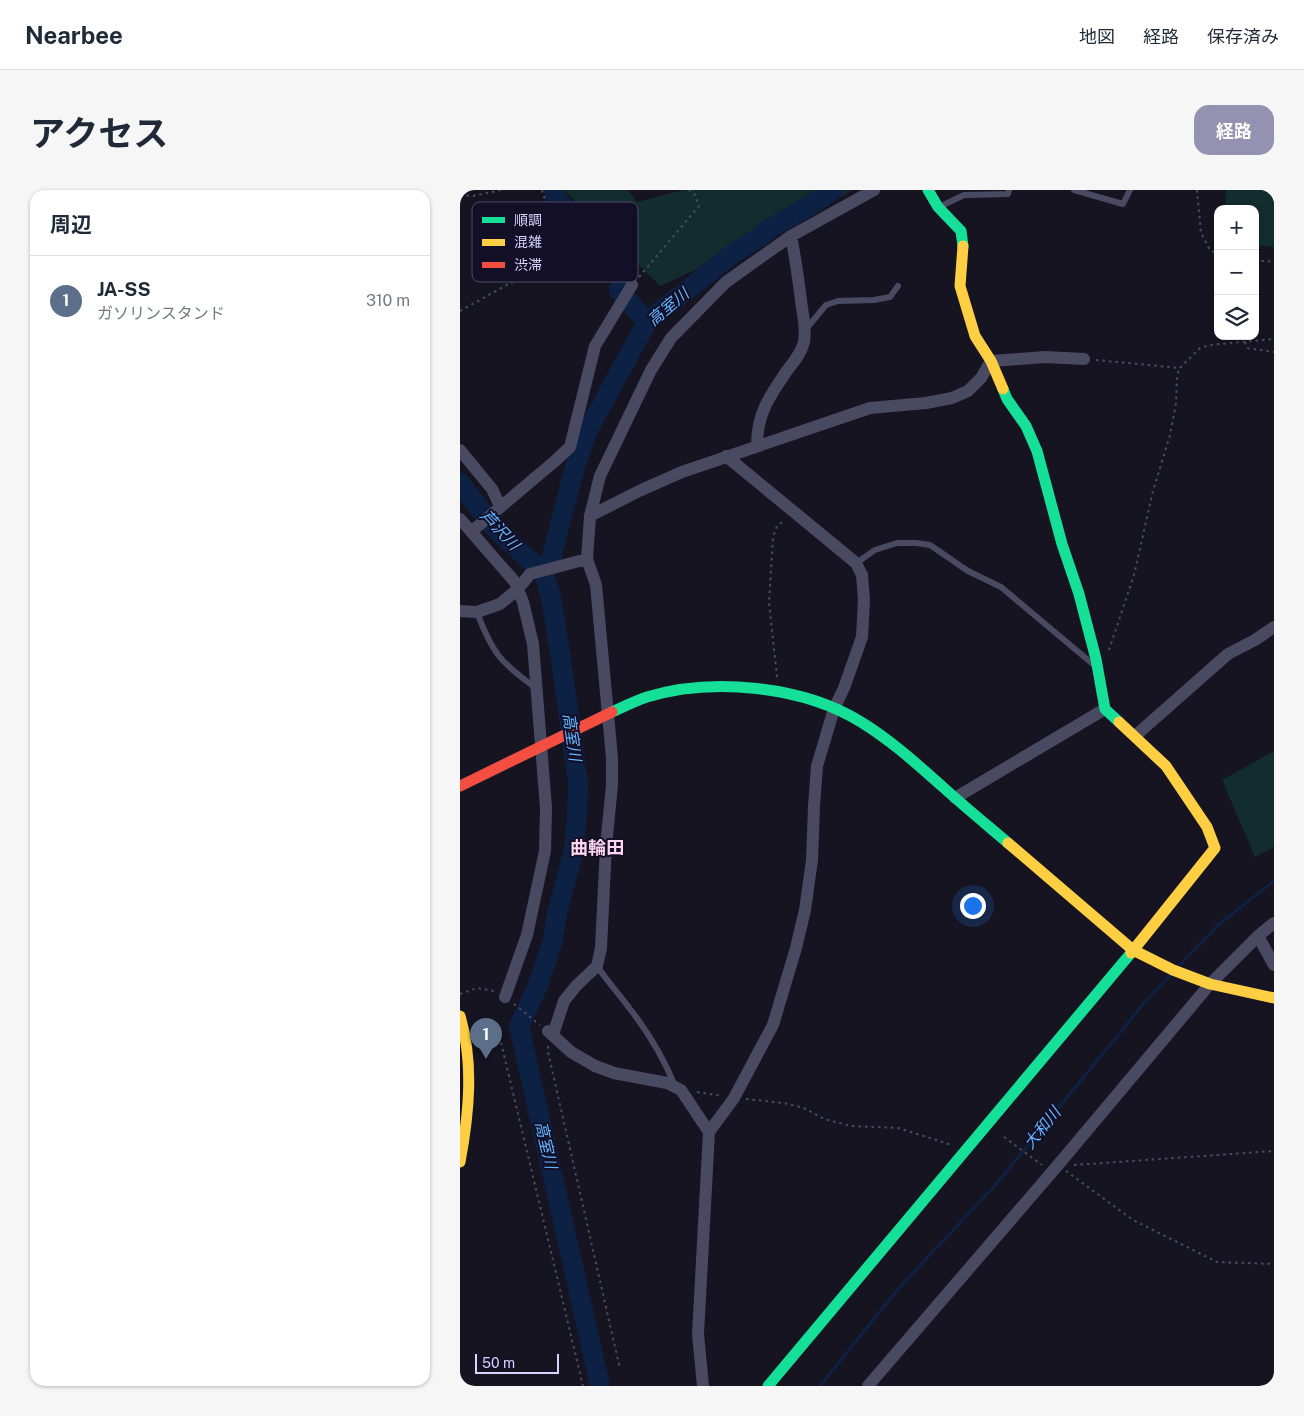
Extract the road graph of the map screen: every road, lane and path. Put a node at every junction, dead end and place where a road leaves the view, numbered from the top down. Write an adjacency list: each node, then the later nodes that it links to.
1 (501, 190): 9 (path)
2 (688, 190): 15 (path)
3 (874, 190): 11 (street)
4 (928, 190): 10 (street)
5 (1008, 190): 10 (lane)
6 (1074, 190): 7 (lane)
7 (1130, 190)
8 (1197, 190): 12 (path)
9 (460, 195)
10 (938, 207): 26 (street)
11 (791, 236): 21 (street); 33 (street)
12 (1214, 252)
13 (1259, 260): 14 (path)
14 (1274, 262)
15 (638, 278)
16 (512, 282): 20 (path)
17 (635, 282): 18 (path)
18 (632, 285): 31 (street)
19 (898, 286): 21 (lane)
20 (460, 311)
21 (805, 330): 28 (street)
22 (1274, 339): 23 (path)
23 (1245, 342): 24 (path); 27 (path)
24 (1274, 352)
25 (1084, 359): 26 (street); 27 (path)
26 (991, 361): 28 (street); 43 (street)
27 (1180, 368): 42 (path)
28 (757, 445): 30 (street)
29 (460, 450): 31 (street)
30 (726, 456): 32 (street); 33 (street)
31 (498, 509): 35 (street)
32 (795, 513): 37 (street); 45 (path)
33 (590, 516): 36 (street)
34 (460, 519): 35 (street)
35 (474, 529): 38 (street)
36 (581, 560): 38 (street); 48 (street)
37 (856, 563): 43 (lane); 46 (street)
38 (518, 589): 40 (street); 44 (street)
39 (460, 611): 40 (street)
40 (477, 612): 44 (lane)
41 (1274, 627): 49 (street)
42 (1109, 651)
43 (1098, 669): 47 (street)
44 (536, 688): 50 (street)
45 (779, 692): 46 (street); 48 (street)
46 (834, 709): 52 (street); 66 (street)
47 (1105, 709): 49 (street); 52 (street)
48 (602, 715): 50 (street); 57 (street)
49 (1135, 736): 55 (street)
50 (544, 744): 51 (street); 60 (street)
51 (460, 786)
52 (955, 798): 55 (street)
53 (1274, 923): 54 (street)
54 (1258, 936): 56 (street); 58 (street)
55 (1137, 952): 58 (street); 69 (street)
56 (1274, 965)
57 (597, 966): 64 (street); 65 (lane)
58 (1206, 983): 61 (street); 73 (street)
59 (460, 994): 60 (path)
60 (505, 997): 64 (path)
61 (1274, 998)
62 (460, 1016): 71 (street)
63 (498, 1030): 76 (path)
64 (550, 1032): 65 (street); 75 (path)
65 (678, 1088): 66 (path); 67 (street)
66 (734, 1098): 67 (street); 69 (path)
67 (710, 1132): 77 (street)
68 (1004, 1137): 72 (path)
69 (966, 1149): 78 (street)
70 (1274, 1151): 73 (path)
71 (460, 1162)
72 (1040, 1165)
73 (1058, 1166): 74 (path); 79 (street)
74 (1274, 1264)
75 (620, 1369)
76 (584, 1386)
77 (703, 1386)
78 (768, 1386)
79 (868, 1386)

